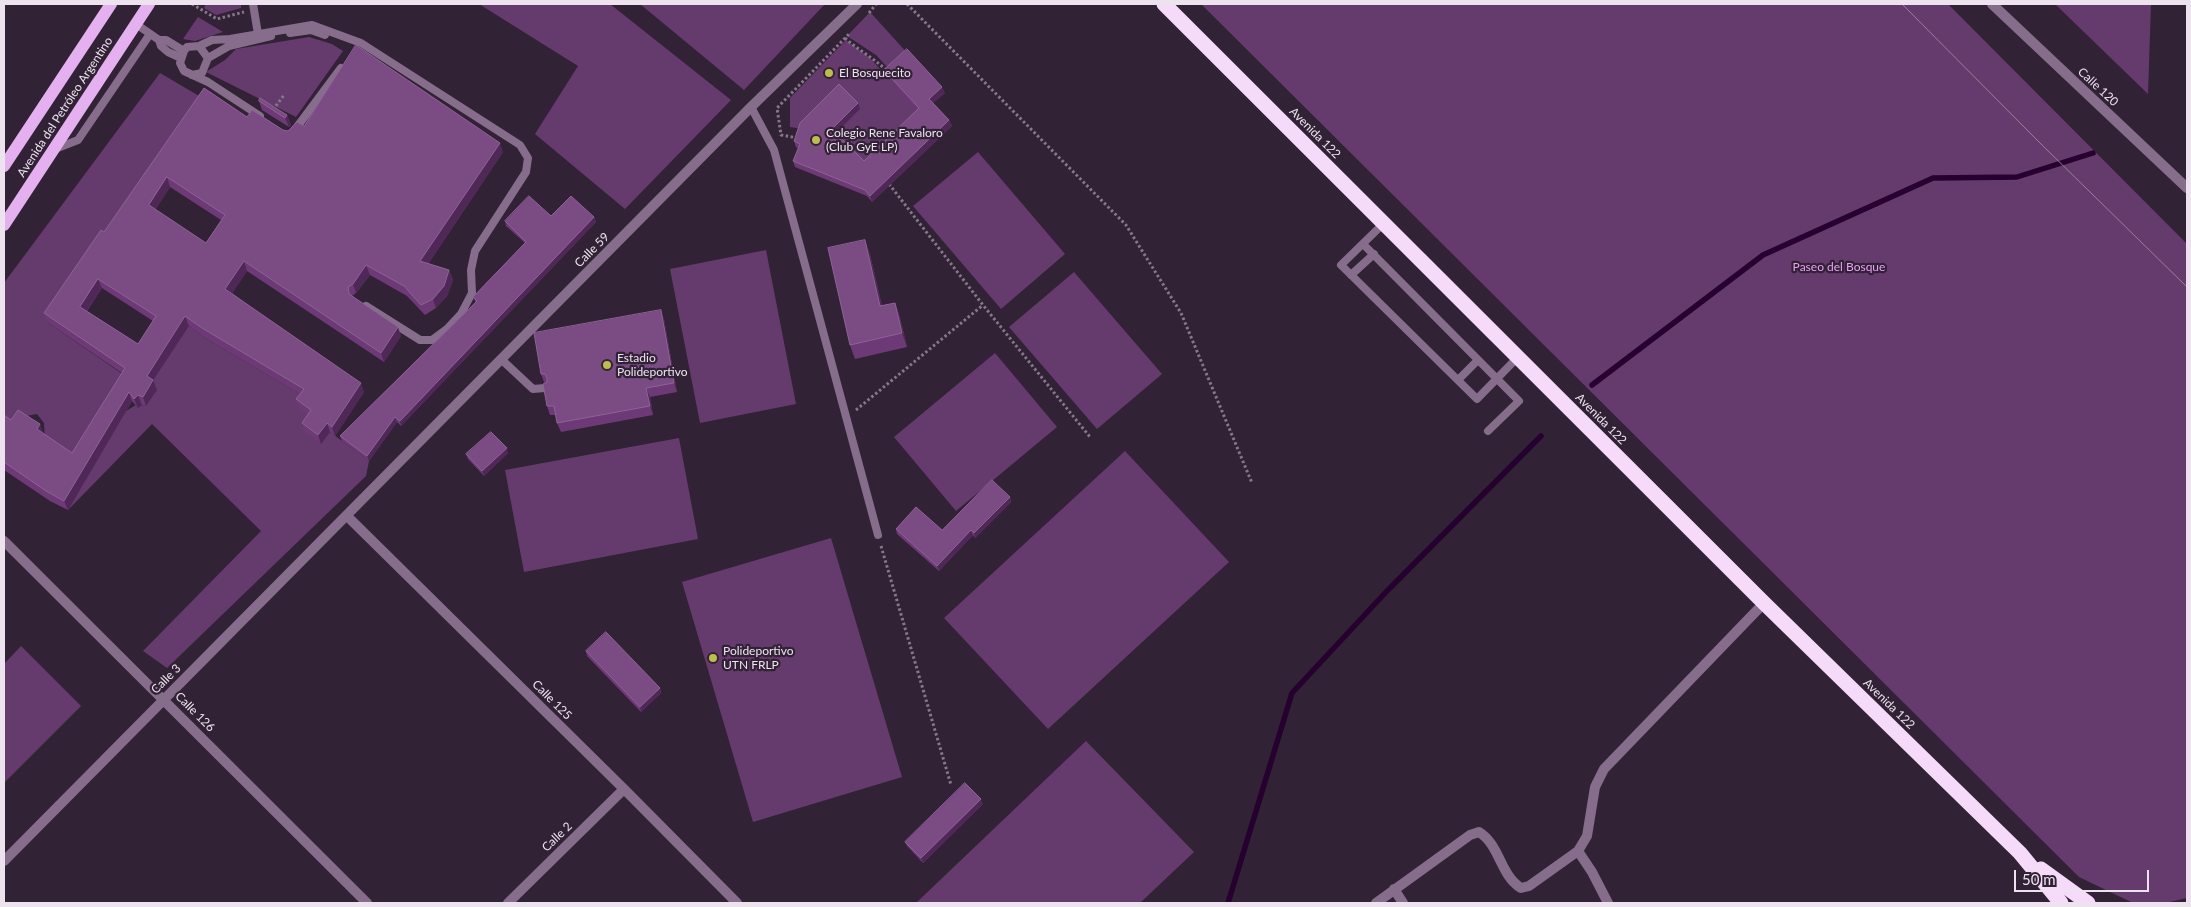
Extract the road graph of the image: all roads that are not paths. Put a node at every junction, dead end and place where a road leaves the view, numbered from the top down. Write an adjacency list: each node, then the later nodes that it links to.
1 (111, 4): 21 (main road, Avenida del Petróleo Argentino)
2 (149, 4): 7 (main road, Avenida del Petróleo Argentino)
3 (857, 4): 17 (street, Calle 59)
4 (1164, 4): 23 (highway, Avenida 122)
5 (1992, 4): 22 (street, Calle 120)
6 (253, 7): 9 (lane)
7 (136, 24): 8 (lane); 20 (main road, Avenida del Petróleo Argentino)
8 (150, 34): 13 (lane); 20 (lane)
9 (258, 34): 10 (lane); 11 (lane)
10 (360, 44): 12 (lane); 14 (lane); 28 (lane)
11 (199, 46): 13 (lane); 14 (lane)
12 (353, 52)
13 (182, 54): 16 (lane)
14 (208, 58): 16 (lane)
15 (348, 60): 19 (lane)
16 (192, 75): 18 (lane)
17 (751, 107): 30 (street, Calle 59); 37 (lane)
18 (266, 120)
19 (282, 130)
20 (53, 150): 24 (main road, Avenida del Petróleo Argentino)
21 (4, 166)
22 (2187, 188)
23 (1384, 223): 25 (lane); 29 (highway, Avenida 122)
24 (4, 225)
25 (1363, 244): 26 (lane); 27 (lane)
26 (1374, 254): 27 (lane); 31 (lane)
27 (1351, 275): 33 (lane)
28 (356, 299)
29 (1518, 357): 32 (lane); 39 (highway, Avenida 122)
30 (502, 360): 34 (lane); 36 (street, Calle 59)
31 (1478, 360): 32 (lane); 33 (lane)
32 (1496, 379): 33 (lane); 35 (lane)
33 (1458, 380)
34 (545, 388)
35 (1488, 431)
36 (347, 516): 40 (street, Calle 3); 41 (street, Calle 125)
37 (878, 535)
38 (4, 541): 40 (street, Calle 126)
39 (1764, 603): 42 (street); 43 (highway, Avenida 122)
40 (164, 699): 44 (street, Calle 3); 46 (street, Calle 126)
41 (624, 789): 47 (street, Calle 2); 48 (street, Calle 125)
42 (1578, 851): 45 (street); 51 (street)
43 (2020, 853): 52 (highway, Avenida 122); 53 (highway, Avenida 122)
44 (4, 861)
45 (1394, 890): 49 (street); 50 (street)
46 (367, 903)
47 (508, 903)
48 (737, 903)
49 (1376, 903)
50 (1403, 903)
51 (1608, 903)
52 (2061, 903)
53 (2088, 903)

